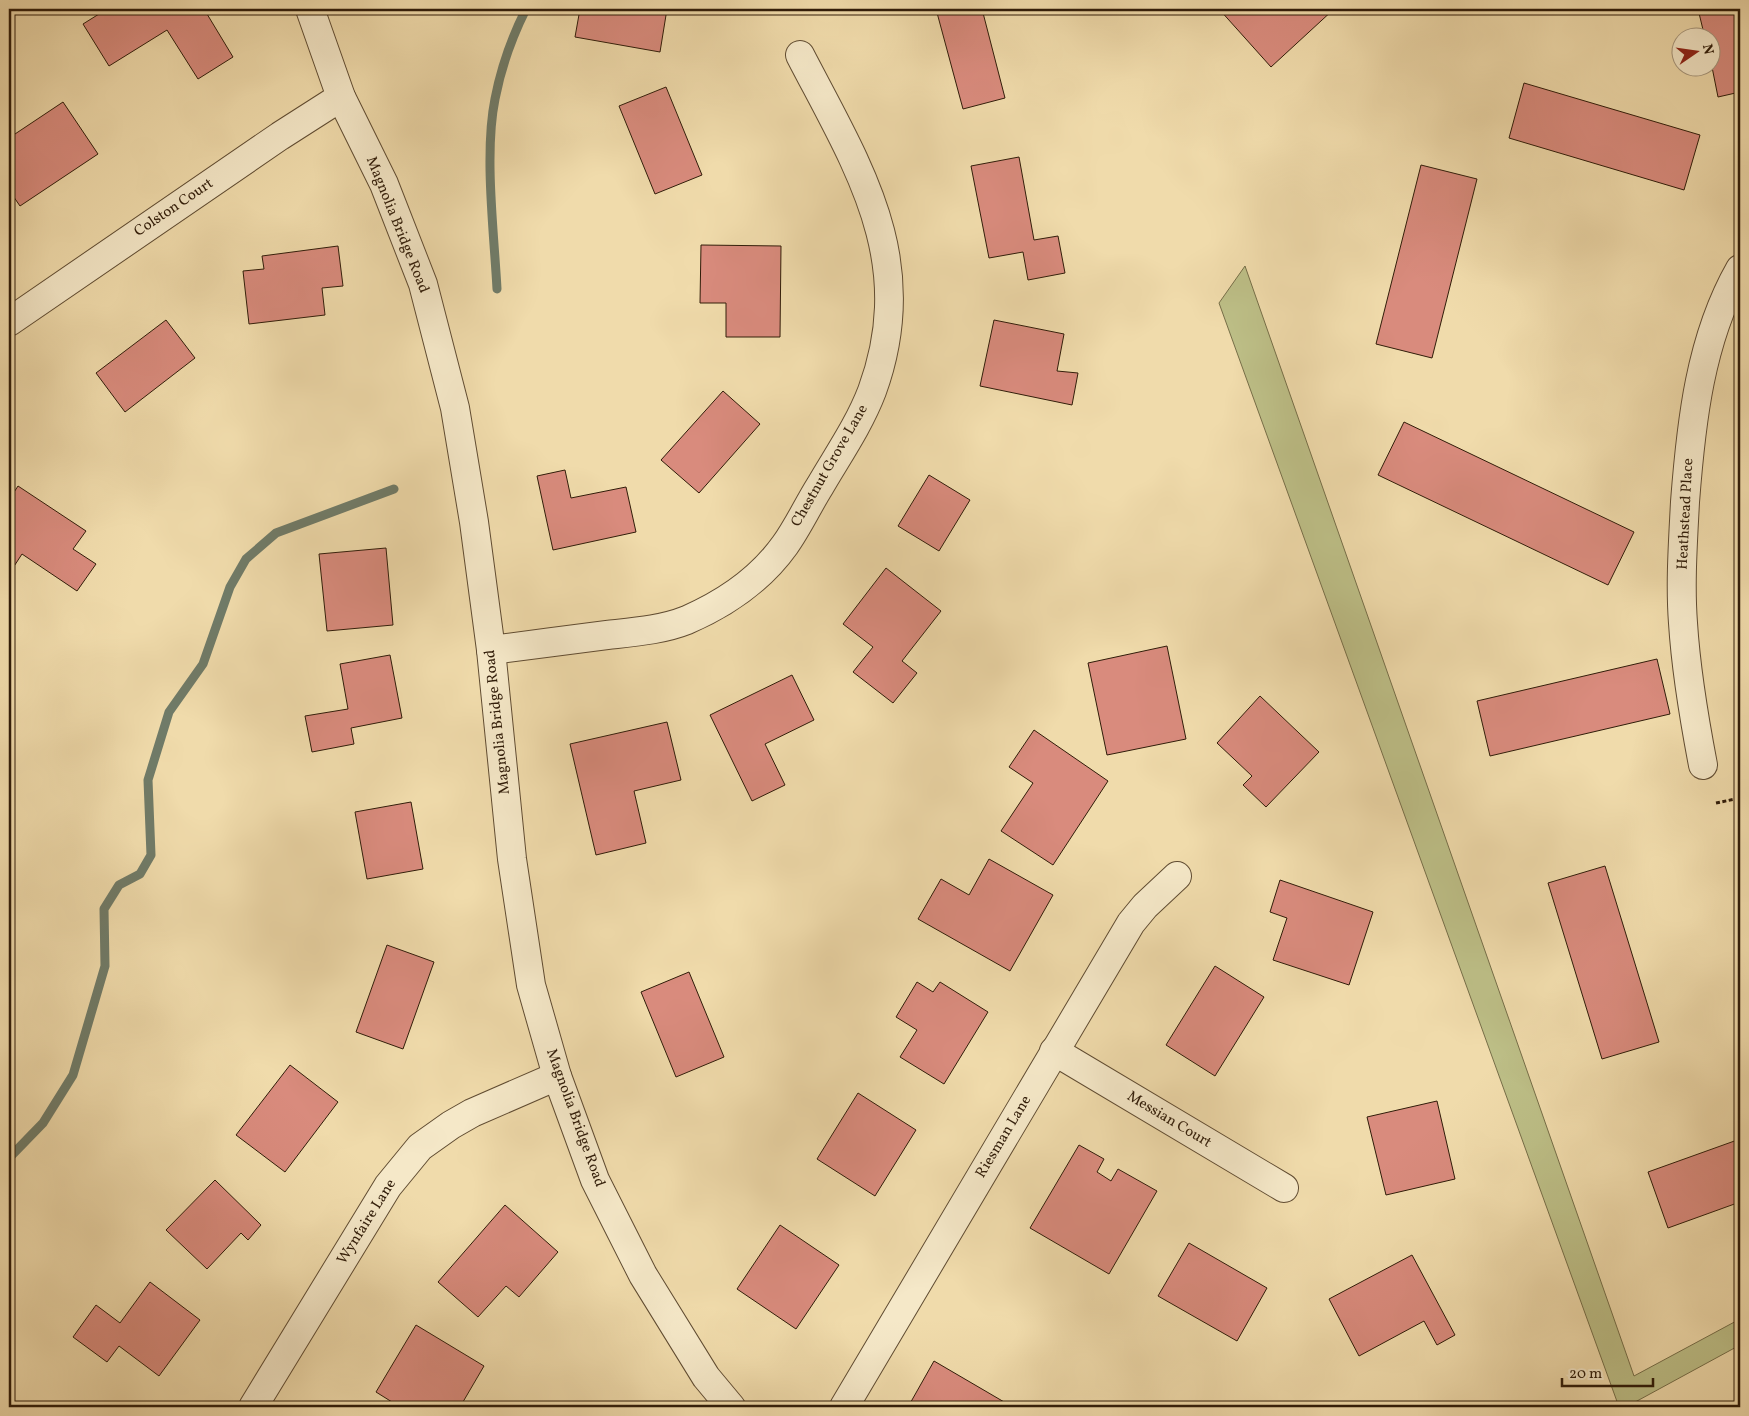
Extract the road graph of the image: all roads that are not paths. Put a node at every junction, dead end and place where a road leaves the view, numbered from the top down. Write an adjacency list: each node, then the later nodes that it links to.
1 (308, 11): 3 (street, Magnolia Bridge Road)
2 (800, 55): 6 (street, Chestnut Grove Lane)
3 (341, 97): 5 (street, Colston Court); 6 (street, Magnolia Bridge Road)
4 (1740, 269): 7 (street, Heathstead Place)
5 (9, 322)
6 (492, 650): 10 (street, Magnolia Bridge Road)
7 (1703, 765)
8 (1177, 876): 9 (street, Riesman Lane)
9 (1054, 1051): 11 (street, Messian Court); 14 (street, Riesman Lane)
10 (557, 1076): 12 (street, Wynfaire Lane); 13 (street, Magnolia Bridge Road)
11 (1284, 1188)
12 (253, 1407)
13 (731, 1407)
14 (844, 1407)

